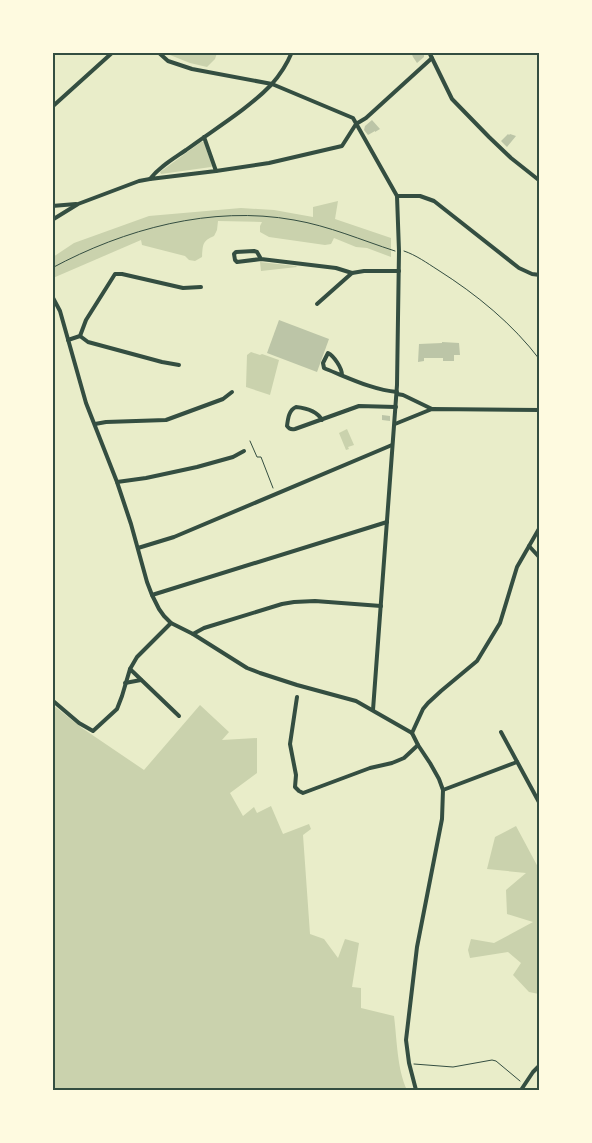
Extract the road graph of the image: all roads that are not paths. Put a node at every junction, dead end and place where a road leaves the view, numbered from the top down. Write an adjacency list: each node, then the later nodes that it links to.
1 (113, 52): 7 (street)
2 (158, 52): 6 (street)
3 (292, 52): 6 (street)
4 (429, 52): 5 (street)
5 (432, 58): 9 (street); 13 (street)
6 (272, 84): 9 (street); 10 (street)
7 (55, 102): 8 (street)
8 (52, 107)
9 (356, 124): 11 (street); 14 (street)
10 (204, 136): 11 (street); 12 (street)
11 (216, 171): 12 (street)
12 (150, 179): 15 (street)
13 (540, 181)
14 (397, 196): 19 (street); 21 (street)
15 (78, 204): 16 (street); 17 (street)
16 (52, 206)
17 (52, 220)
18 (261, 259): 18 (street); 20 (street)
19 (399, 271): 20 (street); 30 (street)
20 (352, 273): 24 (street)
21 (540, 276)
22 (201, 287): 25 (street)
23 (52, 296): 26 (street)
24 (318, 304)
25 (80, 336): 26 (street); 27 (street)
26 (68, 340): 35 (street)
27 (179, 365)
28 (342, 375): 28 (street); 30 (street)
29 (232, 392): 35 (street)
30 (397, 393): 31 (street); 32 (street)
31 (396, 407): 34 (street); 36 (street)
32 (432, 409): 33 (street); 36 (street)
33 (540, 410)
34 (322, 420): 34 (street)
35 (94, 424): 39 (street)
36 (395, 424): 37 (street)
37 (392, 445): 40 (street); 43 (street)
38 (244, 451): 39 (street)
39 (117, 482): 43 (street)
40 (387, 522): 45 (street); 46 (street)
41 (540, 527): 42 (street)
42 (529, 546): 44 (street); 57 (street)
43 (138, 548): 45 (street)
44 (540, 558)
45 (152, 595): 47 (street)
46 (381, 606): 48 (street); 54 (street)
47 (171, 623): 48 (street); 49 (street)
48 (193, 634): 54 (street)
49 (130, 669): 50 (street); 51 (street)
50 (141, 680): 51 (street); 55 (street)
51 (125, 683): 53 (street)
52 (297, 697): 58 (street)
53 (52, 700)
54 (372, 710): 57 (street)
55 (179, 716)
56 (501, 732): 59 (street)
57 (412, 733): 58 (street)
58 (418, 745): 60 (street)
59 (517, 762): 60 (street); 61 (street)
60 (443, 790): 63 (street)
61 (540, 804)
62 (540, 1065): 64 (street)
63 (416, 1090)
64 (521, 1090)

